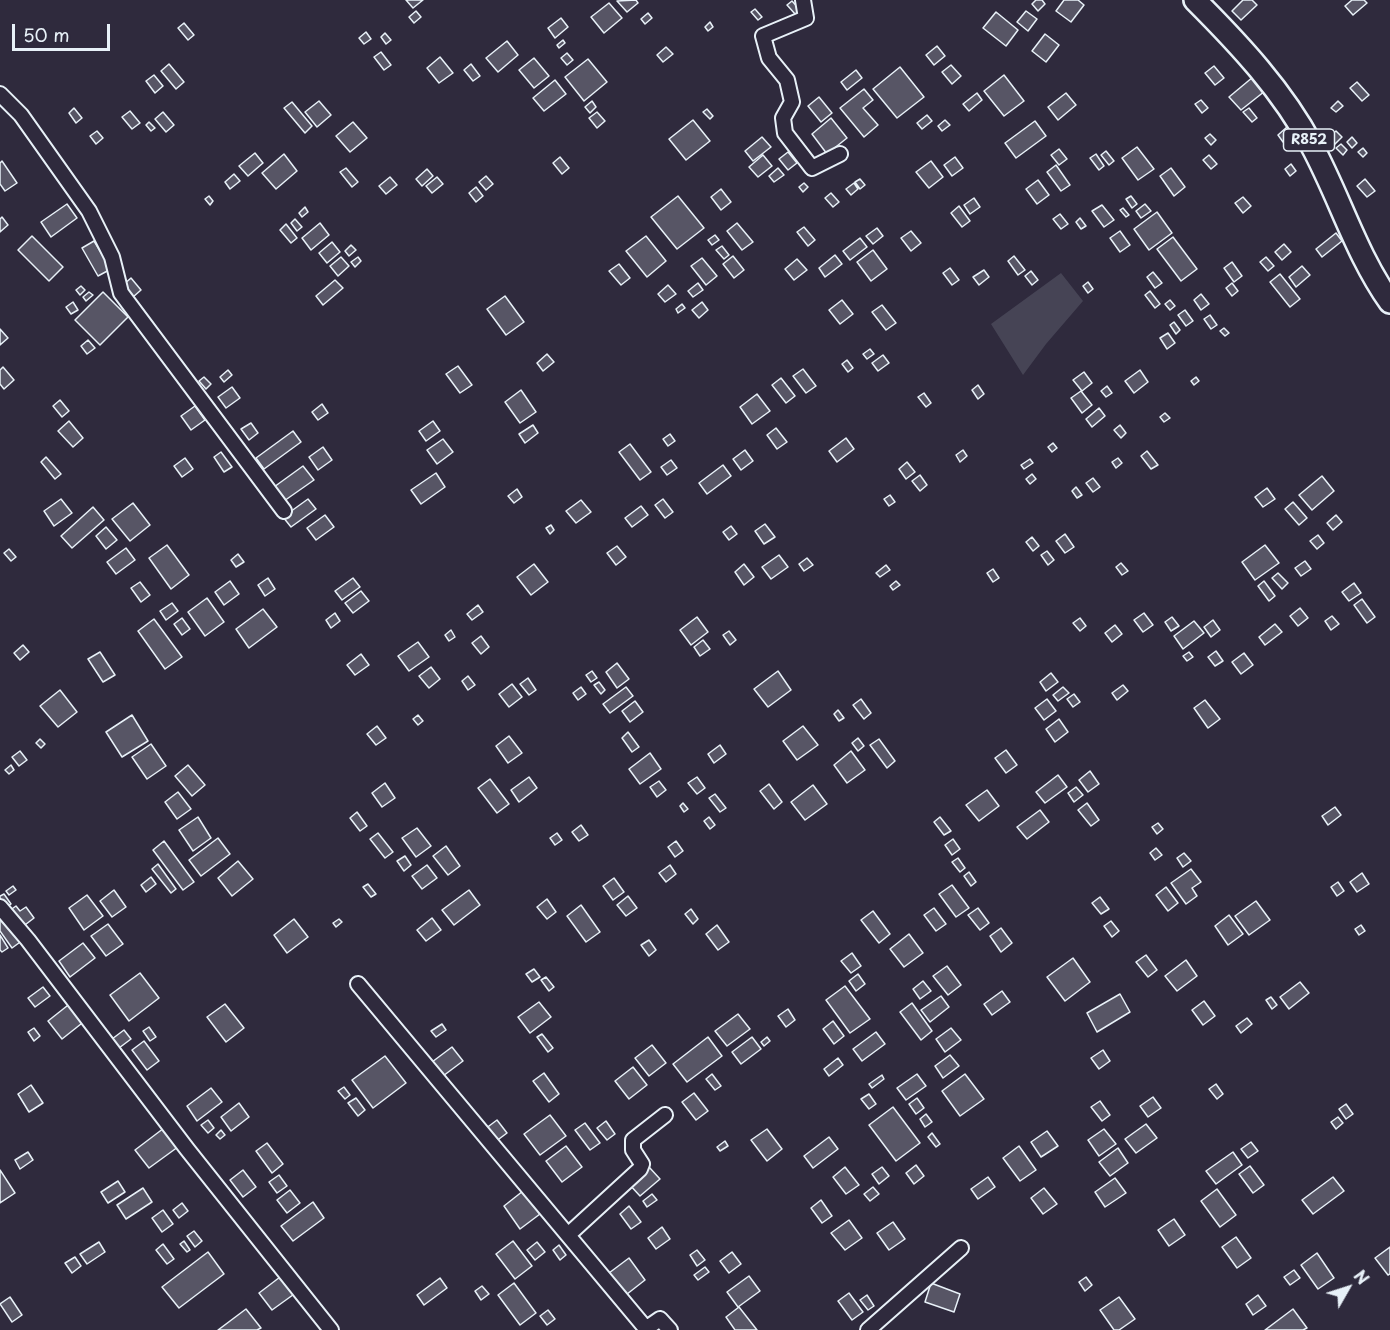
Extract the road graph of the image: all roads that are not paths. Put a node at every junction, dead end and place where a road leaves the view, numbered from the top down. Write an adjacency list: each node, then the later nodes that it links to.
1 (803, 0): 4 (street)
2 (1195, 0): 5 (main road, R852)
3 (0, 94): 6 (street)
4 (840, 154)
5 (1390, 302)
6 (284, 511)
7 (0, 907): 12 (street)
8 (358, 984): 10 (street)
9 (665, 1115): 10 (street)
10 (568, 1234): 13 (street)
11 (961, 1248): 14 (street)
12 (331, 1330)
13 (669, 1330)
14 (868, 1330)

